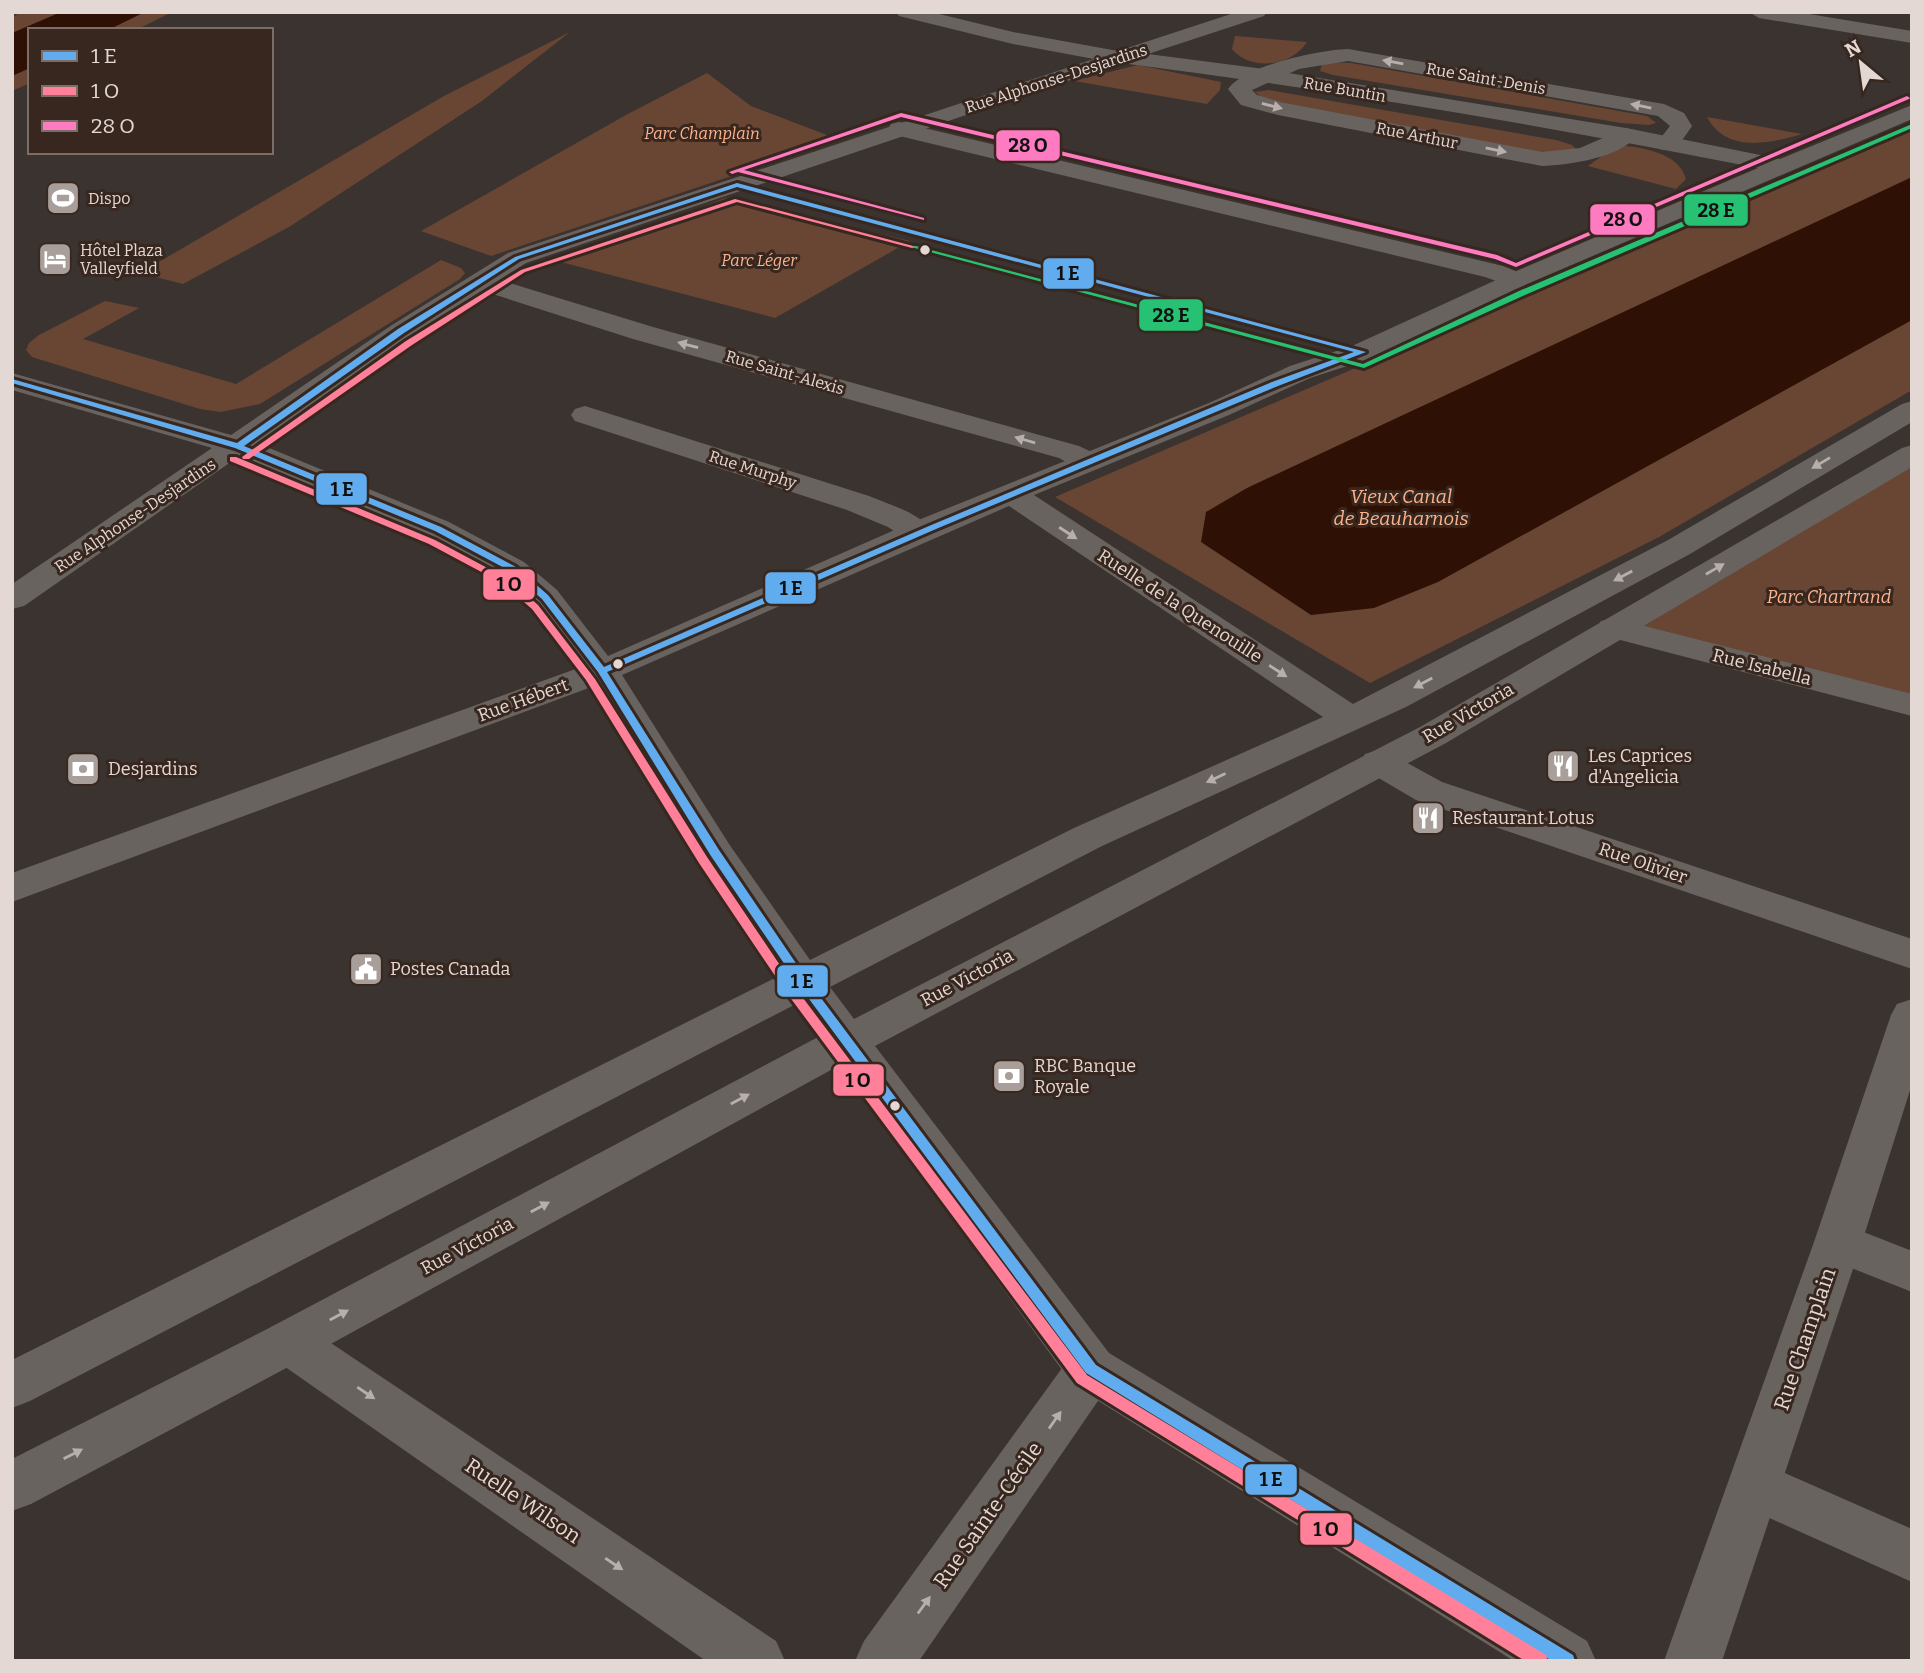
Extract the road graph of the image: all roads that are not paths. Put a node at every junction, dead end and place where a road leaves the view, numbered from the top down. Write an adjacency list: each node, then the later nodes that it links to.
1 (906, 12): 6 (street, Rue Buntin)
2 (1257, 12): 4 (street, Rue Alphonse-Desjardins)
3 (1759, 12): 5 (street)
4 (1212, 28): 7 (street, Rue Alphonse-Desjardins); 8 (street)
5 (1912, 37)
6 (1013, 38): 7 (street, Rue Buntin); 9 (street)
7 (1120, 57): 8 (street, Rue Buntin); 9 (street, Rue Alphonse-Desjardins)
8 (1264, 75): 13 (street, Rue Buntin); 13 (street, Rue Arthur, one-way to 13); 14 (street, Rue Saint-Denis, one-way to 8)
9 (1015, 91): 12 (street, Rue Alphonse-Desjardins)
10 (1912, 111): 11 (street, Rue Hébert)
11 (1901, 125): 15 (street, Rue Hébert)
12 (899, 129): 17 (street); 18 (street, Rue Alphonse-Desjardins)
13 (1626, 135): 14 (street, Rue Buntin)
14 (1667, 144): 15 (street, Rue Buntin); 16 (street)
15 (1784, 167): 16 (street, Rue Hébert)
16 (1716, 196): 17 (street, Rue Hébert)
17 (1516, 280): 24 (street, Rue Hébert)
18 (480, 282): 22 (street, Rue Alphonse-Desjardins); 24 (street, Rue Saint-Alexis, one-way to 18)
19 (12, 382): 22 (street)
20 (585, 415): 26 (street, Rue Murphy)
21 (1901, 426): 31 (street, one-way to 31)
22 (238, 446): 27 (street, Rue Alphonse-Desjardins); 29 (street)
23 (1912, 454): 28 (street, Rue Victoria, one-way to 23)
24 (1089, 462): 25 (street, Rue Hébert)
25 (1012, 494): 26 (street, Rue Hébert); 31 (street, Ruelle de la Quenouille, one-way to 31)
26 (917, 532): 29 (street, Rue Hébert)
27 (12, 599)
28 (1613, 628): 30 (street, Rue Isabella); 32 (street, Rue Victoria)
29 (602, 671): 33 (street, Rue Hébert); 35 (street)
30 (1912, 705)
31 (1349, 718): 35 (street, one-way to 35)
32 (1378, 762): 34 (street, Rue Olivier); 37 (street, Rue Victoria)
33 (12, 888)
34 (1912, 954)
35 (802, 981): 37 (street); 42 (street)
36 (1912, 1015): 38 (street, Rue Champlain)
37 (848, 1041): 40 (street, Rue Victoria, one-way to 37); 41 (street)
38 (1838, 1242): 39 (street); 43 (street, Rue Champlain)
39 (1912, 1272)
40 (289, 1342): 44 (street, Rue Victoria, one-way to 40); 46 (street, Ruelle Wilson, one-way to 46)
41 (1091, 1369): 47 (street, Rue Sainte-Cécile, one-way to 41); 48 (street)
42 (12, 1385)
43 (1755, 1485): 45 (street); 49 (street, Rue Champlain)
44 (12, 1486)
45 (1912, 1556)
46 (756, 1661)
47 (884, 1661)
48 (1567, 1661)
49 (1693, 1661)

